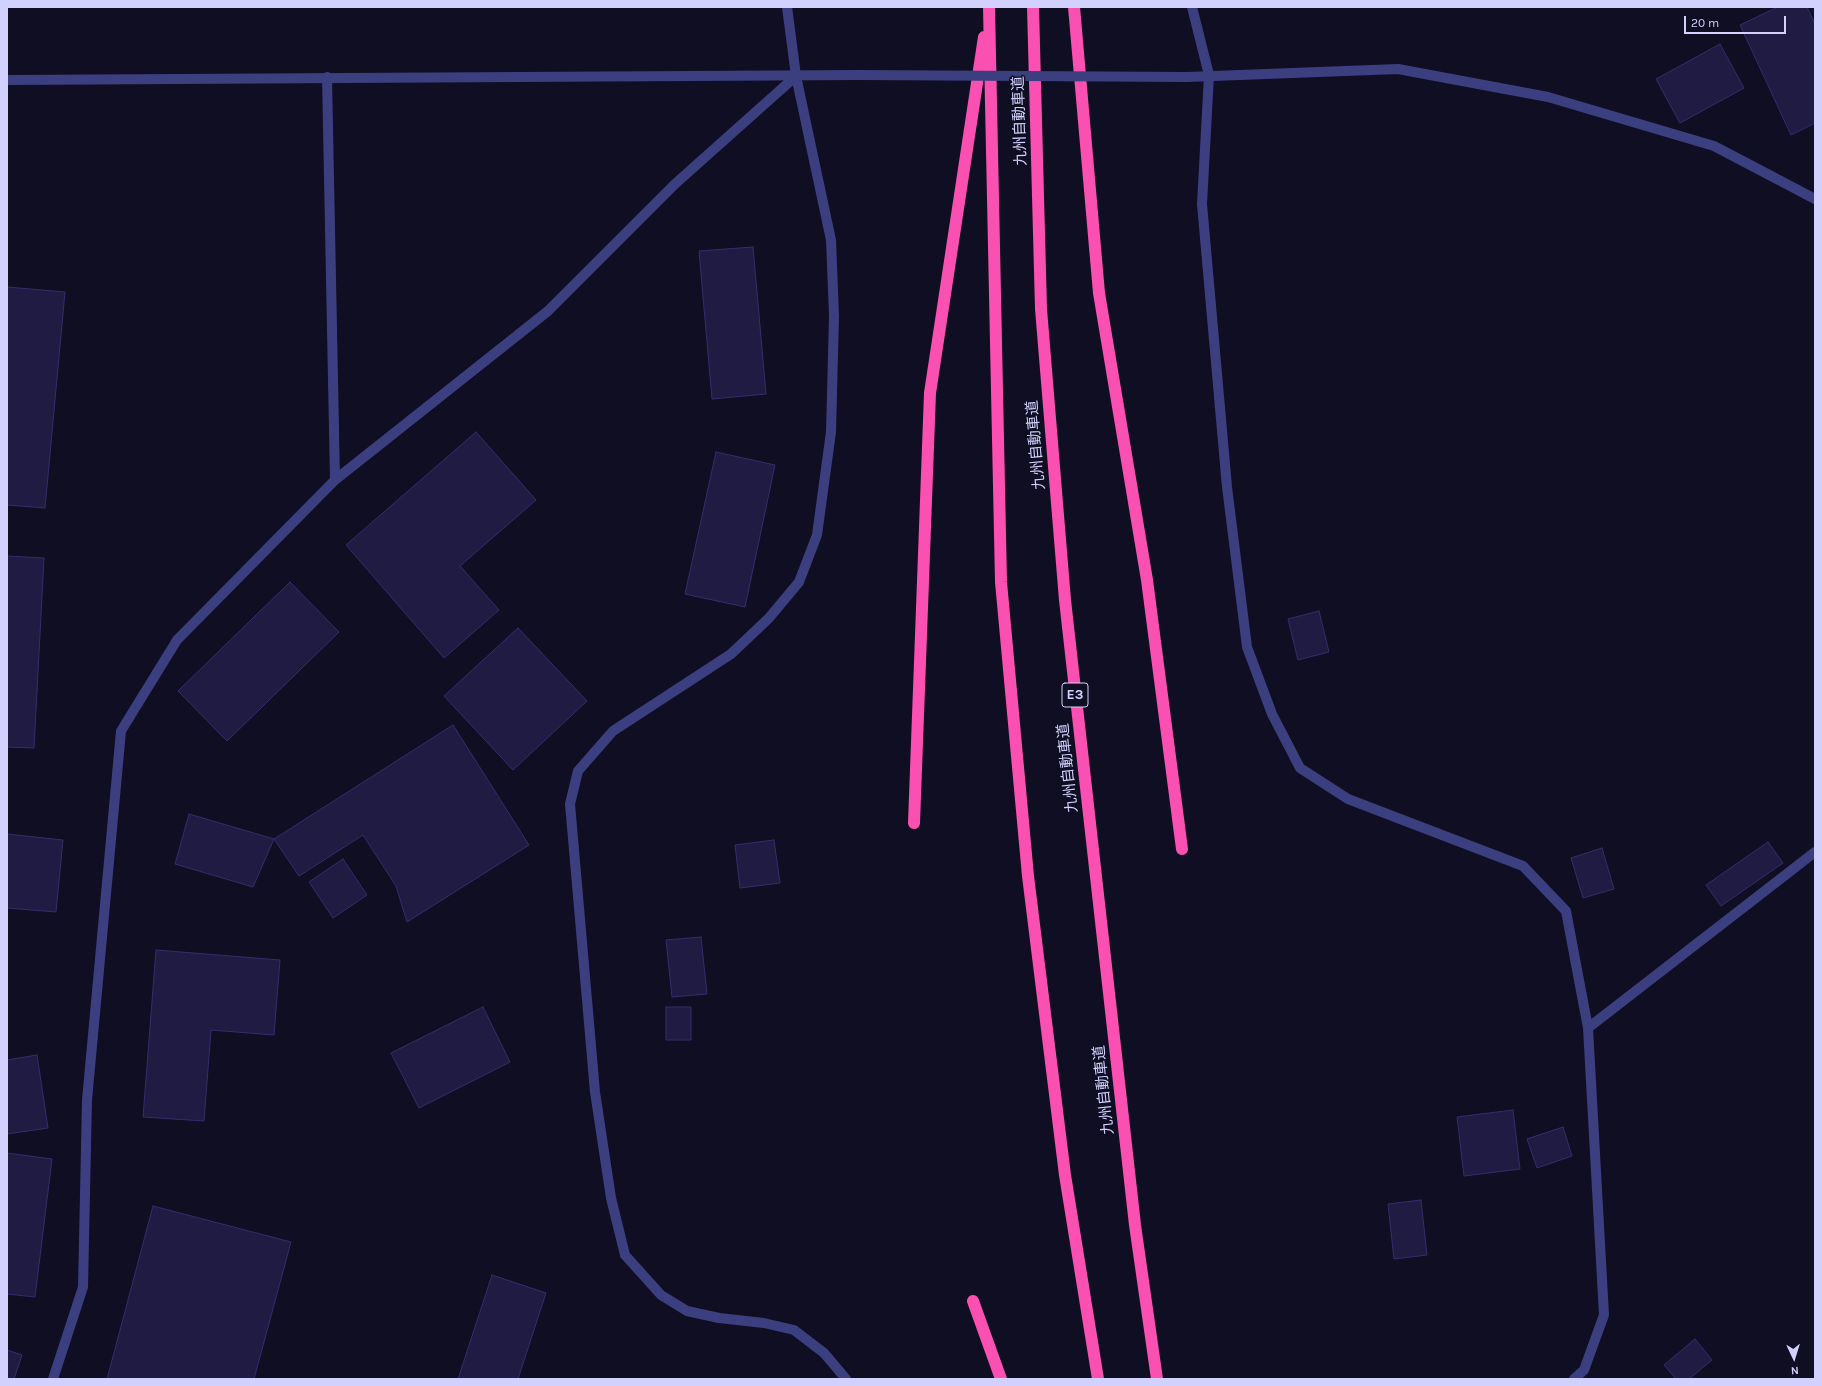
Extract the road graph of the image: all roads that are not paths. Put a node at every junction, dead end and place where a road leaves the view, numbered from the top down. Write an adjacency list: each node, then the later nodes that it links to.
1 (787, 7): 7 (street)
2 (989, 7): 12 (highway); 20 (highway, 九州自動車道)
3 (1033, 7): 21 (highway, 九州自動車道 / E3)
4 (1074, 7): 13 (highway)
5 (1192, 7): 6 (street)
6 (1209, 75): 7 (street, bridge); 10 (street); 15 (street)
7 (796, 76): 8 (street); 11 (street); 18 (street)
8 (327, 77): 9 (street); 11 (street)
9 (7, 80)
10 (1815, 199)
11 (335, 480): 17 (street)
12 (914, 823)
13 (1182, 849)
14 (1815, 852): 15 (street)
15 (1588, 1028): 22 (street)
16 (973, 1301): 19 (highway)
17 (53, 1379)
18 (846, 1379)
19 (1001, 1379)
20 (1098, 1379)
21 (1157, 1379)
22 (1574, 1379)

